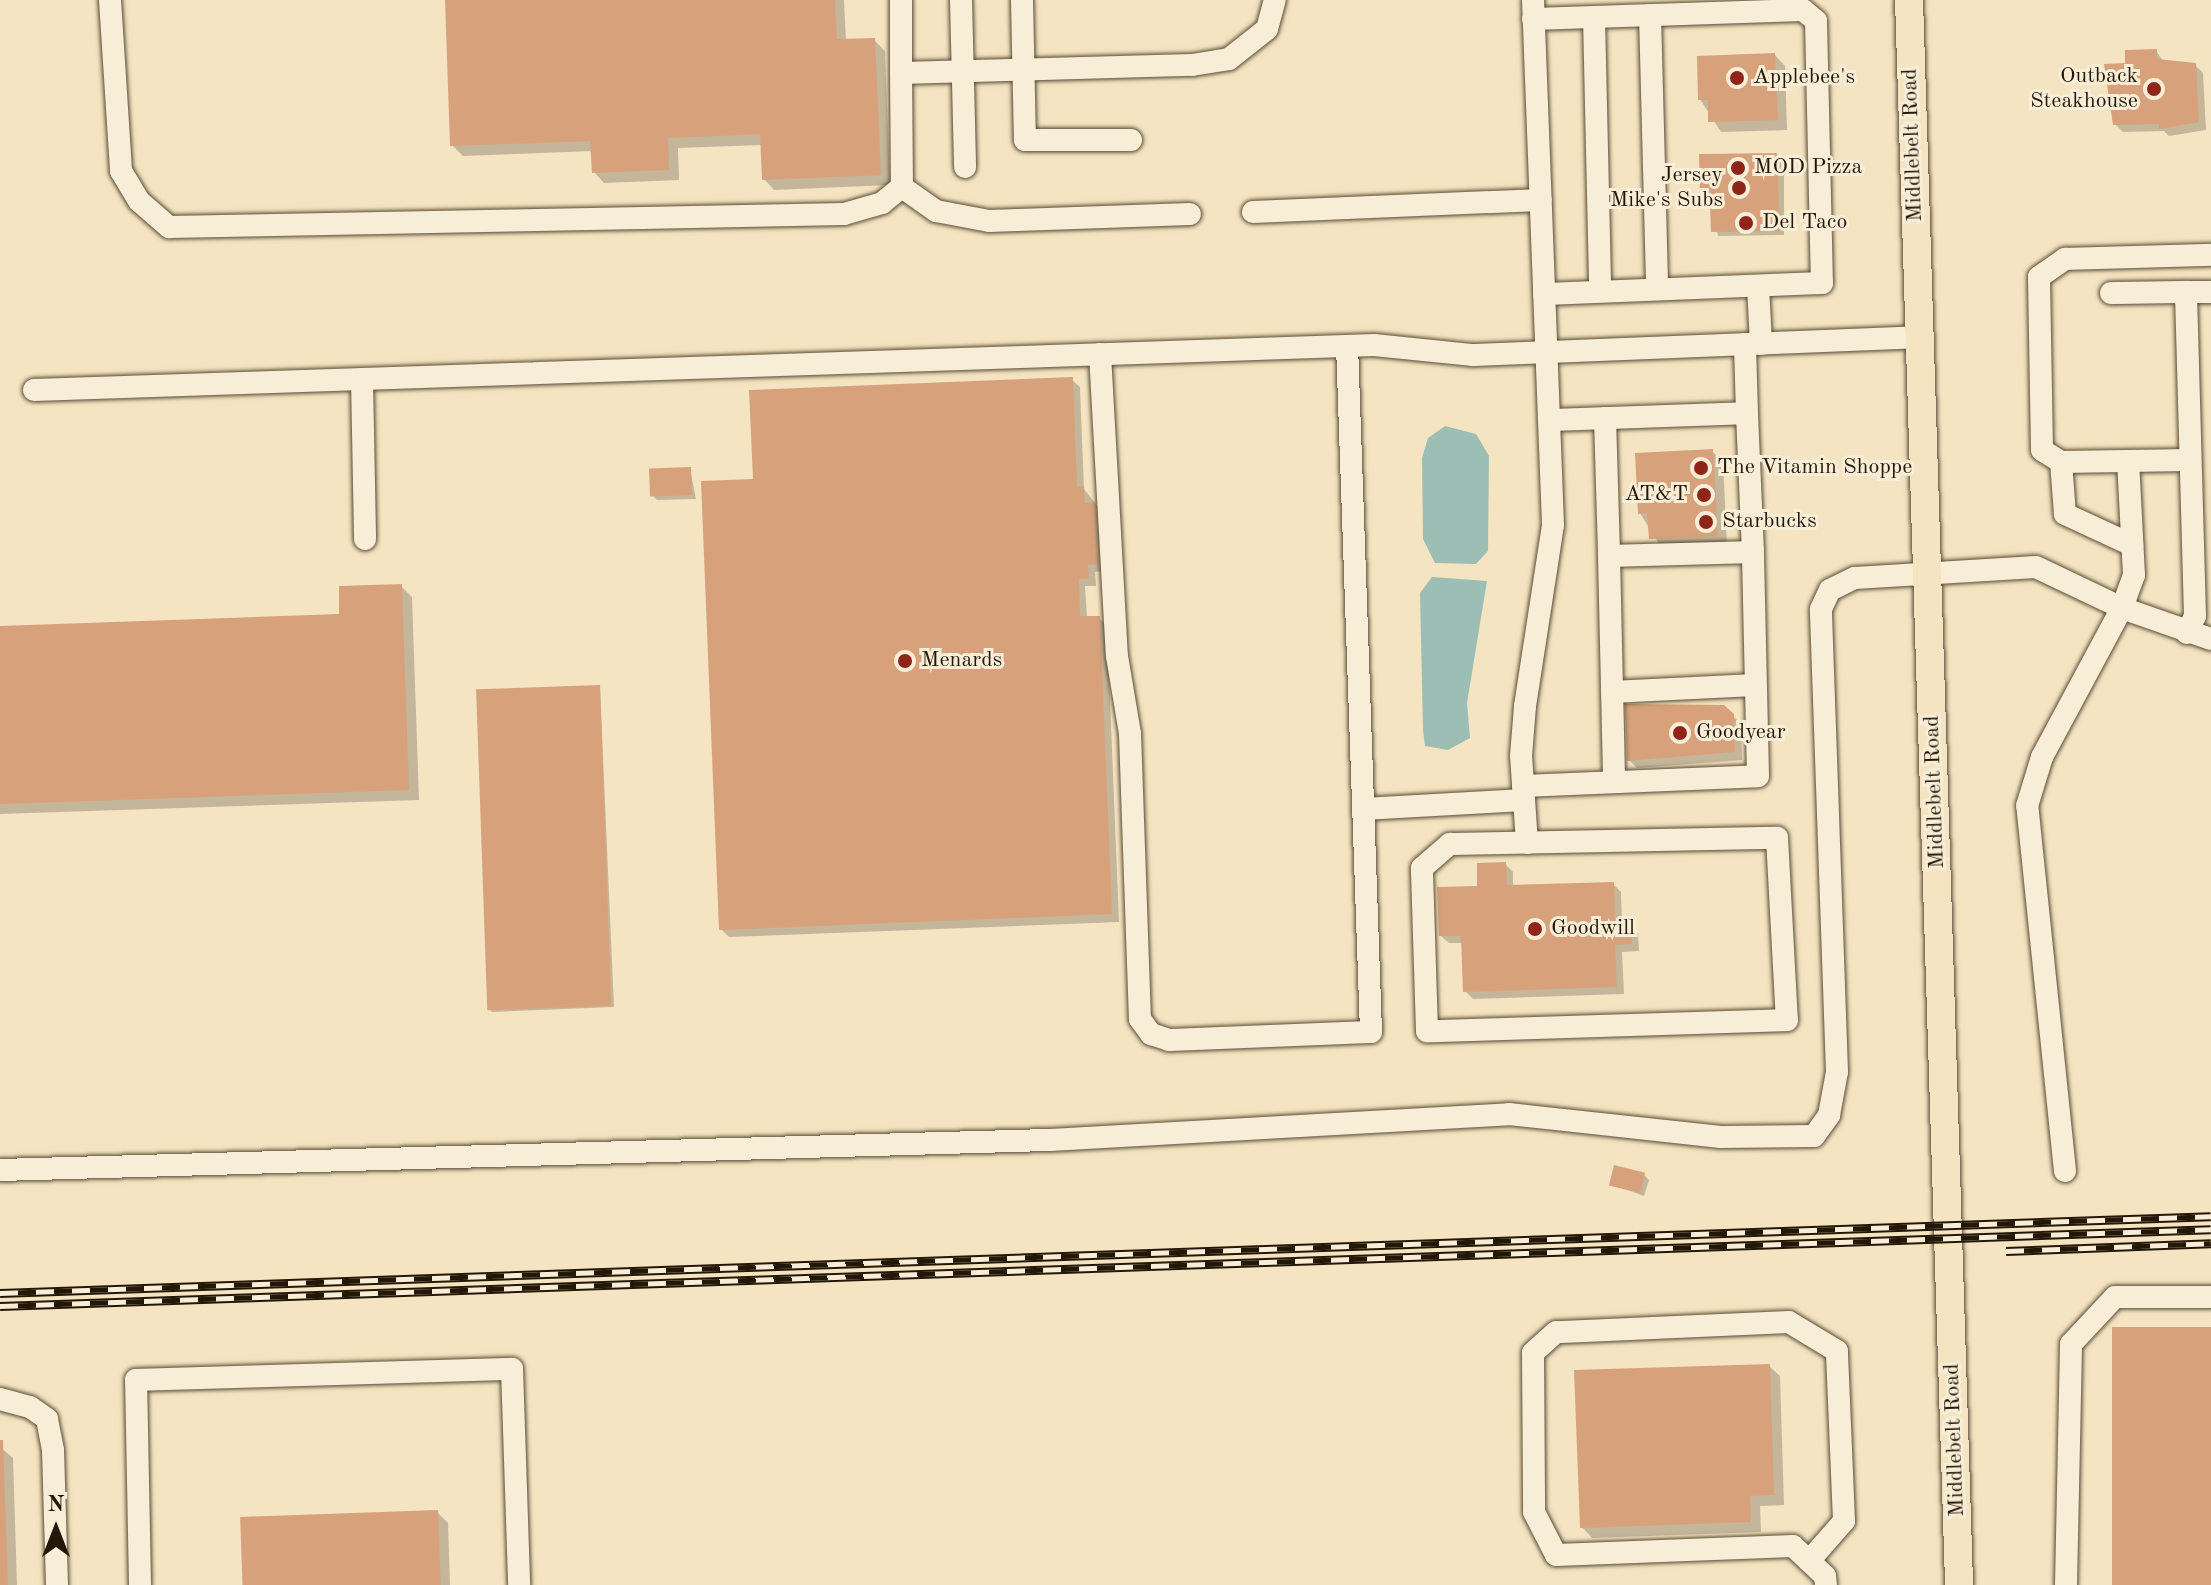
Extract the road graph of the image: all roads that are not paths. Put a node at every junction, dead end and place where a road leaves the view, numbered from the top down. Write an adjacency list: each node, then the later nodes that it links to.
1 (110, 0): 15 (lane)
2 (901, 0): 12 (lane)
3 (961, 0): 11 (lane)
4 (1022, 0): 10 (lane)
5 (1275, 0): 10 (lane)
6 (1909, 0): 27 (main road, Middlebelt Road)
7 (1533, 10): 9 (lane); 16 (lane)
8 (1650, 15): 9 (lane); 20 (lane); 21 (lane)
9 (1594, 17): 22 (lane)
10 (1023, 69): 11 (lane); 13 (lane)
11 (963, 70): 12 (lane); 14 (lane)
12 (901, 73): 15 (lane)
13 (1131, 140)
14 (965, 167)
15 (902, 187): 18 (lane)
16 (1541, 200): 17 (lane); 26 (lane)
17 (1253, 212)
18 (1190, 214)
19 (2211, 255): 38 (lane)
20 (1758, 286): 21 (lane); 28 (lane)
21 (1657, 289): 22 (lane)
22 (1600, 291): 26 (lane)
23 (2186, 292): 24 (lane); 25 (lane); 37 (lane)
24 (2211, 292)
25 (2111, 293)
26 (1544, 294): 30 (lane)
27 (1919, 337): 28 (lane); 44 (main road, Middlebelt Road)
28 (1753, 344): 30 (lane); 34 (lane)
29 (1347, 346): 30 (lane); 31 (lane); 52 (lane)
30 (1546, 352): 36 (lane)
31 (1100, 354): 32 (lane); 52 (lane)
32 (362, 379): 33 (lane); 40 (lane)
33 (34, 390)
34 (1747, 413): 35 (lane); 42 (lane)
35 (1605, 418): 36 (lane); 43 (lane)
36 (1549, 420): 51 (lane)
37 (2190, 460): 39 (lane); 46 (lane)
38 (2061, 462): 39 (lane); 41 (lane)
39 (2128, 462): 41 (lane)
40 (365, 539)
41 (2132, 545): 45 (lane)
42 (1753, 552): 43 (lane); 48 (lane)
43 (1609, 556): 49 (lane)
44 (1927, 574): 45 (lane); 54 (lane); 63 (main road, Middlebelt Road)
45 (2122, 608): 46 (lane); 55 (lane)
46 (2187, 633): 47 (lane)
47 (2211, 639)
48 (1754, 685): 49 (lane); 50 (lane)
49 (1612, 692): 50 (lane)
50 (1614, 782): 51 (lane)
51 (1524, 793): 52 (lane); 53 (lane)
52 (1363, 809)
53 (1527, 843): 53 (lane)
54 (0, 1170)
55 (2065, 1171)
56 (2211, 1297): 64 (lane)
57 (0, 1399): 59 (lane)
58 (1809, 1561): 58 (lane); 62 (lane)
59 (57, 1585)
60 (140, 1585): 61 (lane)
61 (519, 1585)
62 (1826, 1585)
63 (1959, 1585)
64 (2066, 1585)

